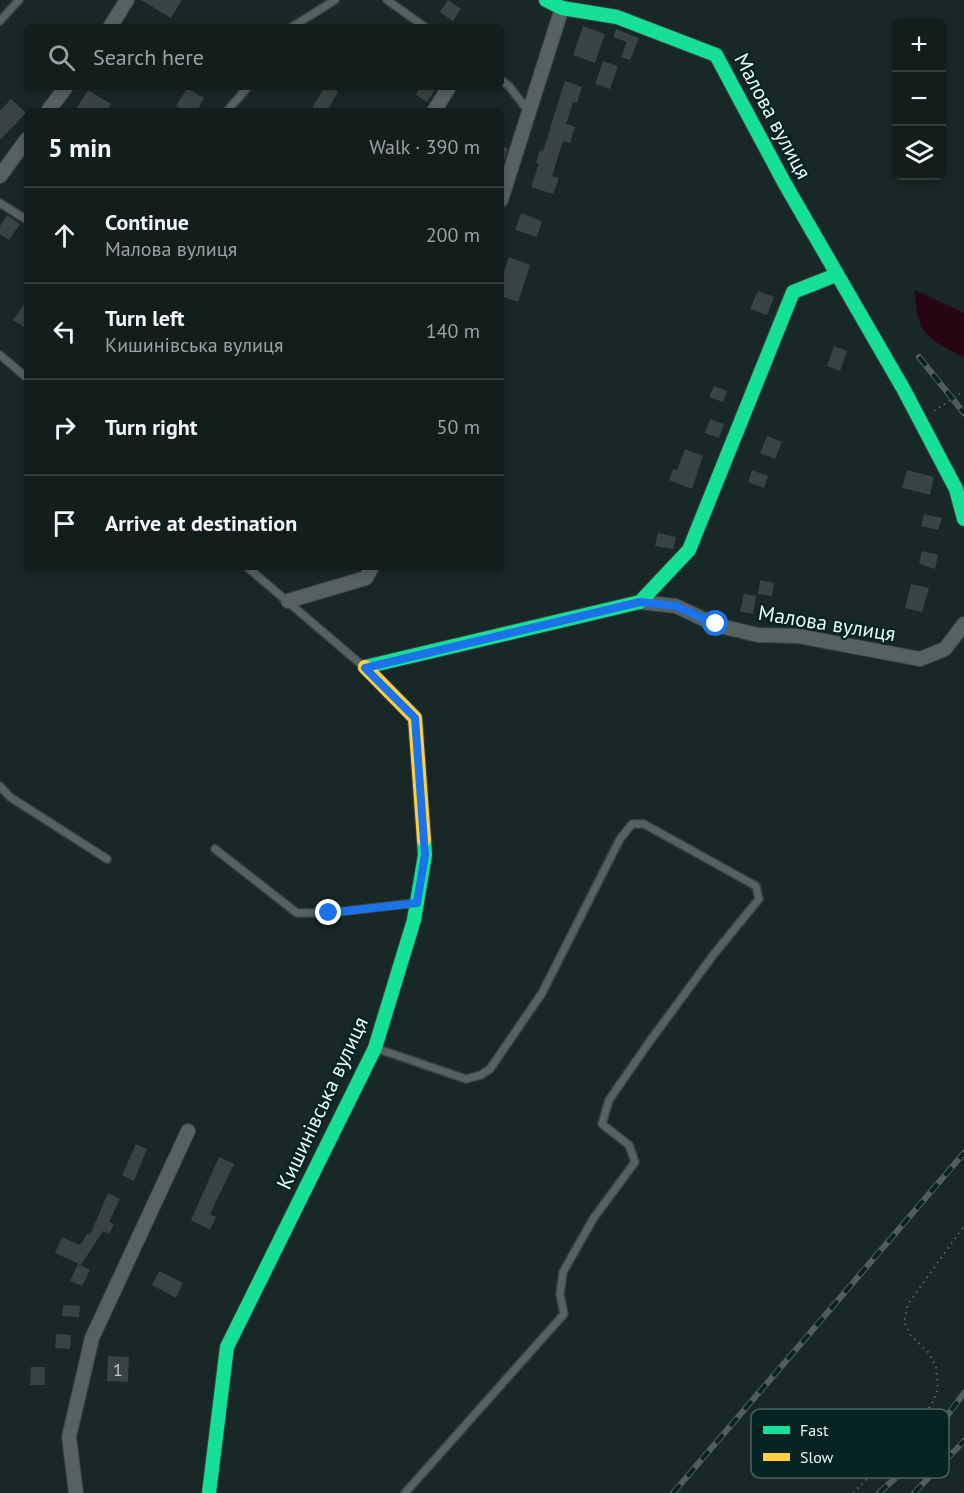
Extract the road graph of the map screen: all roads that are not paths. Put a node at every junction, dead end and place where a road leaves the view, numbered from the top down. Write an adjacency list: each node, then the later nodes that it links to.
1 (19, 0): 7 (lane)
2 (127, 0): 8 (street)
3 (335, 0): 9 (lane)
4 (387, 0): 10 (lane)
5 (546, 0): 6 (street, Малова вулиця)
6 (562, 8): 18 (street); 24 (street, Малова вулиця)
7 (0, 21)
8 (112, 24)
9 (297, 24)
10 (421, 24)
11 (504, 83): 18 (lane)
12 (64, 90): 15 (street)
13 (246, 90): 16 (lane)
14 (447, 90): 17 (street)
15 (50, 108)
16 (230, 108)
17 (436, 108)
18 (529, 112): 21 (street)
19 (24, 143): 20 (street)
20 (0, 176)
21 (504, 191)
22 (0, 203): 23 (lane)
23 (24, 218)
24 (836, 275): 27 (street, Малова вулиця); 31 (street)
25 (0, 355): 26 (lane)
26 (24, 375)
27 (964, 519)
28 (251, 570): 30 (lane)
29 (370, 570): 30 (street)
30 (288, 601): 33 (lane)
31 (640, 602): 32 (street, Малова вулиця); 33 (street, Малова вулиця)
32 (964, 624)
33 (365, 668): 37 (street, Кишинівська вулиця)
34 (0, 786): 36 (lane)
35 (215, 849): 37 (lane)
36 (107, 859)
37 (417, 903): 38 (street, Кишинівська вулиця)
38 (375, 1048): 41 (street, Кишинівська вулиця); 42 (lane)
39 (188, 1131): 40 (street)
40 (76, 1493)
41 (209, 1493)
42 (405, 1493)

